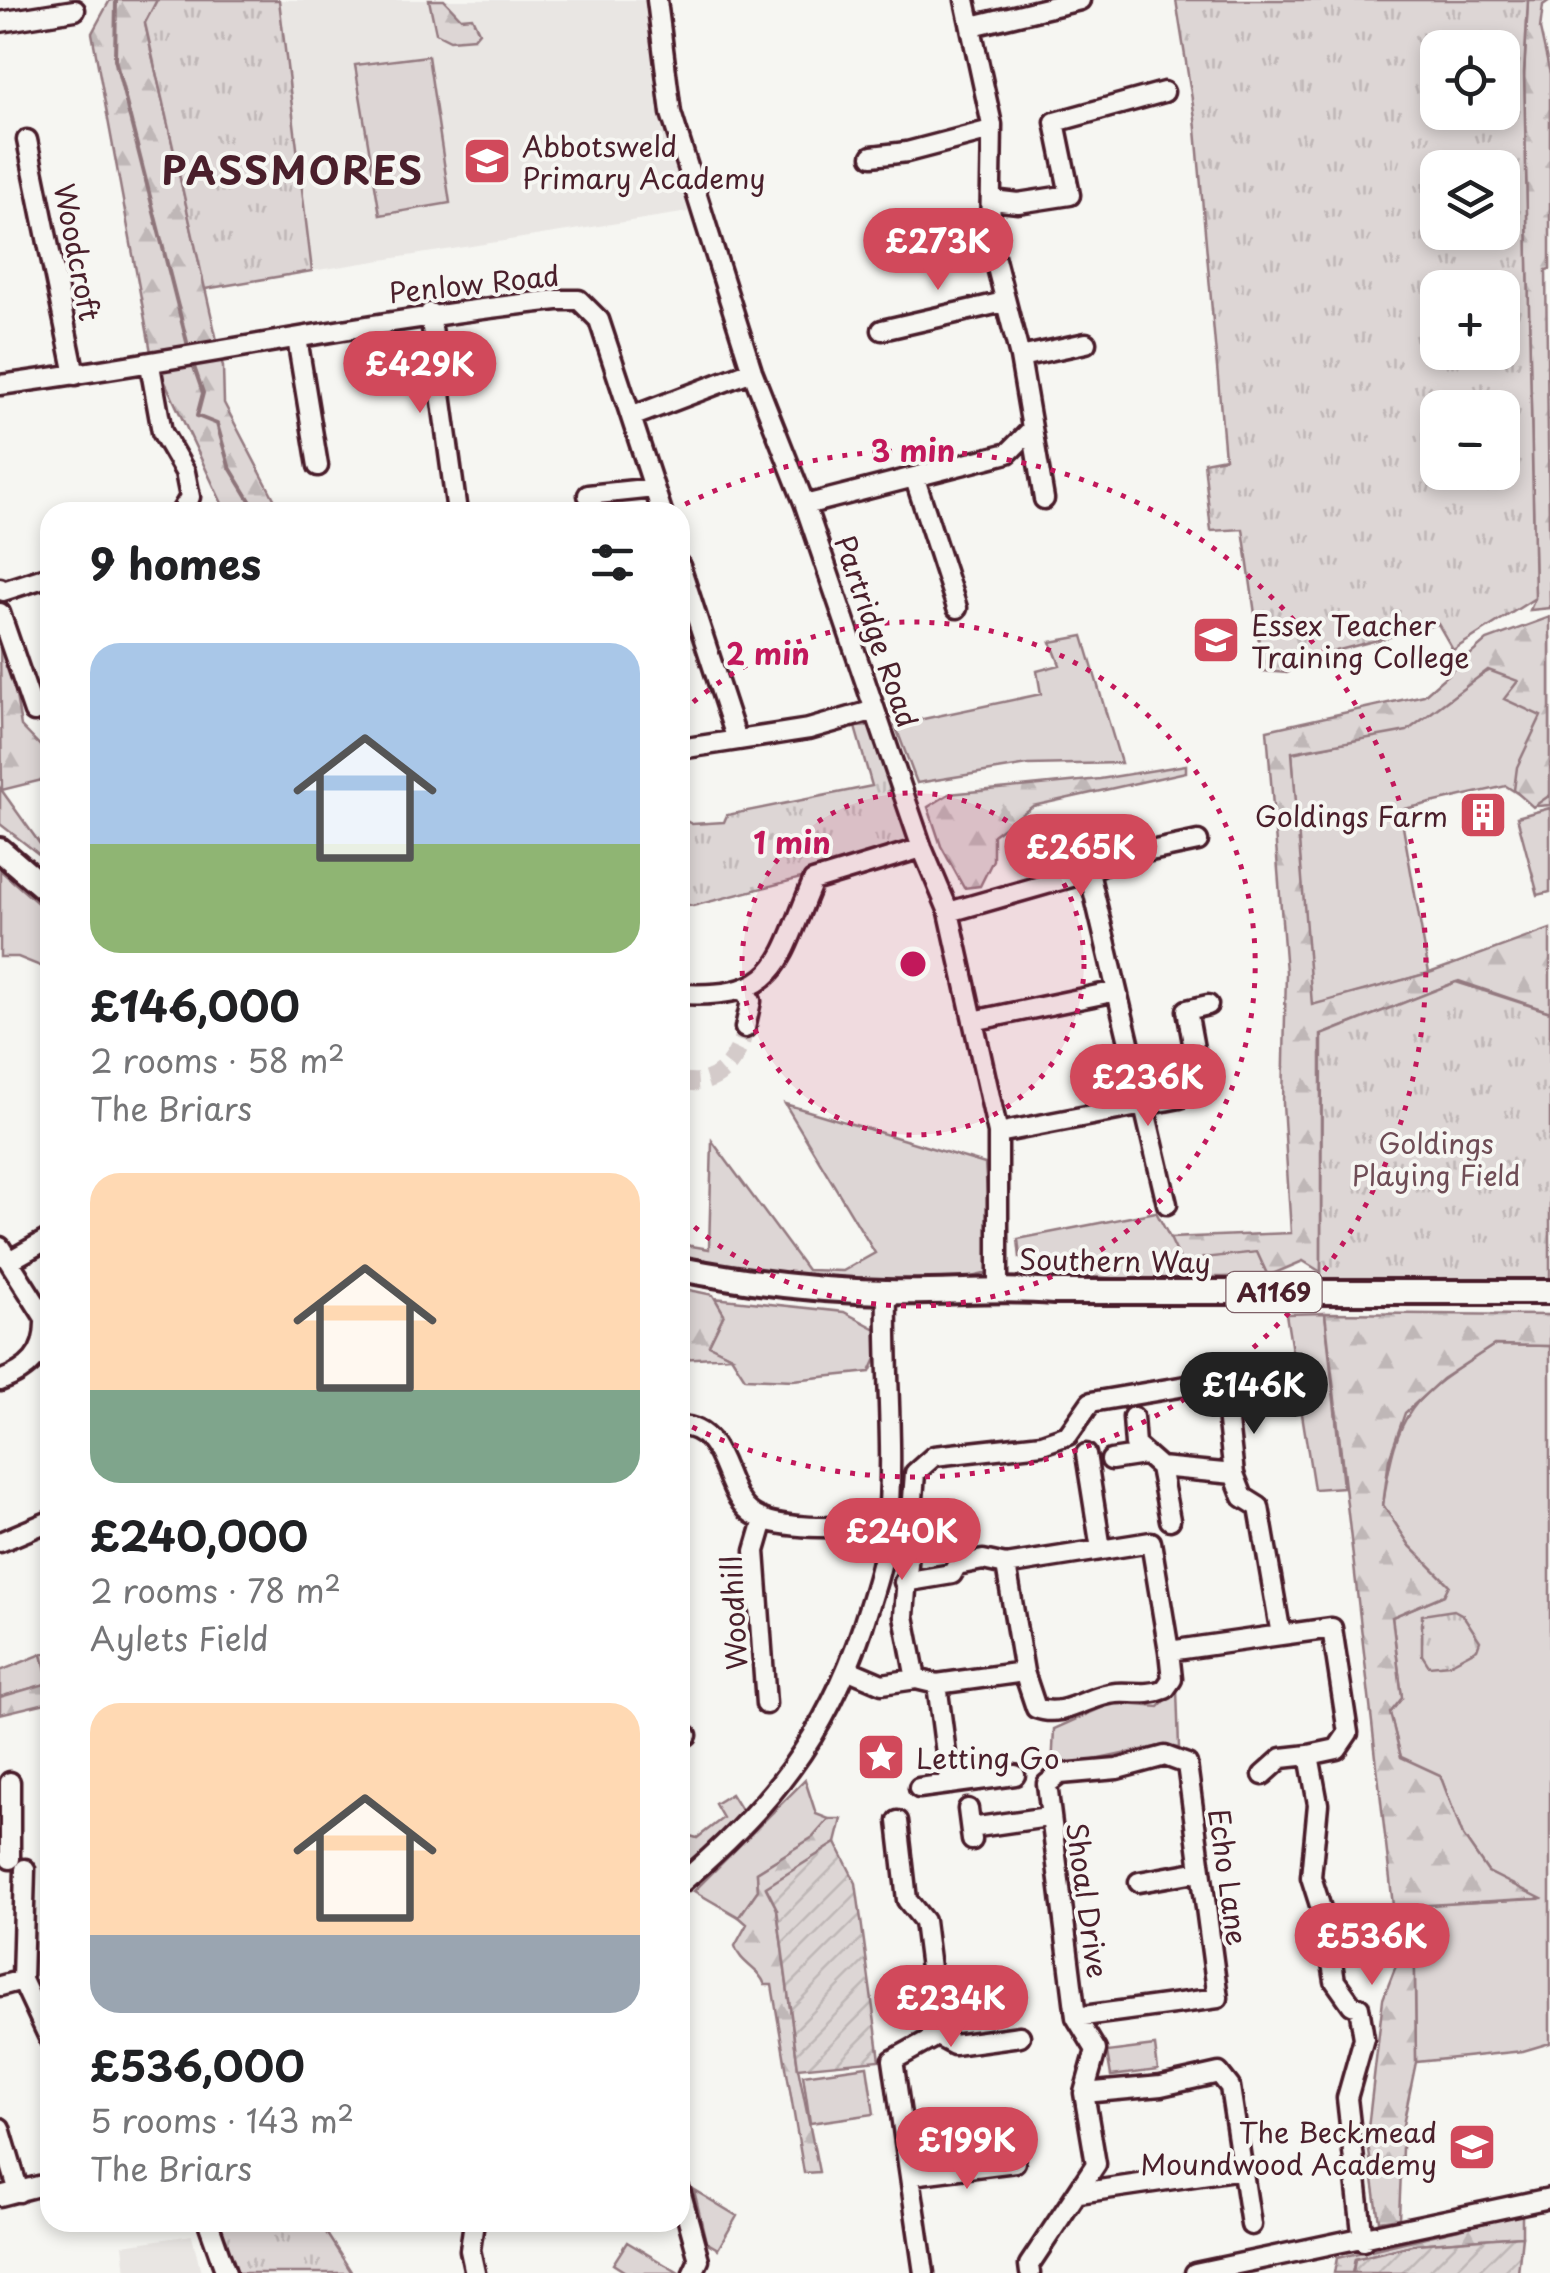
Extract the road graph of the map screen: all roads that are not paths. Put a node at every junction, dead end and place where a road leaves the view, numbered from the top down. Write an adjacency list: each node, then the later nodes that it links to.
1 (656, 0): 19 (street, Partridge Road)
2 (964, 0): 6 (street)
3 (1080, 0): 6 (street)
4 (74, 10): 5 (street)
5 (0, 22)
6 (972, 26): 8 (street)
7 (1164, 92): 11 (street)
8 (991, 130): 10 (street); 11 (street)
9 (28, 140): 20 (street, Woodcroft)
10 (872, 156)
11 (992, 200): 12 (street)
12 (1004, 302): 14 (street); 17 (street)
13 (430, 313): 15 (street, Penlow Road); 22 (street, Penlow Road); 30 (street)
14 (882, 330)
15 (297, 338): 18 (street, Penlow Road); 24 (street)
16 (1086, 342): 17 (street)
17 (1020, 357): 23 (street)
18 (150, 365): 20 (street, Penlow Road); 29 (street)
19 (752, 371): 22 (street); 32 (street, Partridge Road)
20 (75, 375): 21 (street, Penlow Road)
21 (0, 385)
22 (631, 417): 26 (street, Penlow Road)
23 (1029, 432): 25 (street); 28 (street)
24 (318, 466)
25 (915, 478): 32 (street); 36 (street)
26 (654, 488): 27 (street); 31 (street, Penlow Road)
27 (588, 495)
28 (1044, 499)
29 (187, 502)
30 (456, 502)
31 (659, 502)
32 (805, 504): 37 (street, Partridge Road)
33 (40, 581): 35 (street)
34 (690, 597): 39 (street)
35 (1, 600): 38 (street)
36 (958, 608)
37 (875, 710): 39 (street); 42 (street, Partridge Road)
38 (34, 712)
39 (737, 740): 40 (street)
40 (690, 747)
41 (1198, 841): 44 (street)
42 (922, 848): 46 (street, Partridge Road); 47 (street)
43 (0, 850): 45 (main road)
44 (1089, 872): 46 (street); 48 (street)
45 (40, 884)
46 (950, 912): 51 (street, Partridge Road)
47 (744, 990): 49 (street); 52 (street)
48 (1117, 991): 51 (street); 53 (street)
49 (690, 995)
50 (1208, 1005): 53 (street)
51 (973, 1022): 54 (street, Partridge Road)
52 (745, 1028)
53 (1144, 1106): 54 (street); 55 (street)
54 (998, 1133): 59 (street, Partridge Road)
55 (1167, 1204)
56 (40, 1241): 57 (street)
57 (4, 1254): 62 (street)
58 (690, 1270): 60 (main road, Southern Way / A1169)
59 (998, 1287): 60 (main road, Southern Way / A1169); 61 (main road, Southern Way / A1169)
60 (887, 1292): 77 (street)
61 (1550, 1292)
62 (40, 1312)
63 (40, 1351): 65 (street)
64 (1257, 1374): 81 (street)
65 (0, 1381)
66 (1226, 1405): 73 (street)
67 (1133, 1417): 70 (street)
68 (690, 1430): 74 (street, Woodhill)
69 (1086, 1454): 79 (street)
70 (1144, 1456): 71 (street); 72 (street)
71 (1111, 1460)
72 (1160, 1467): 73 (street); 75 (street)
73 (1234, 1474): 82 (street)
74 (764, 1520): 77 (street, Woodhill); 88 (street, Woodhill)
75 (1170, 1520)
76 (40, 1525): 78 (street)
77 (888, 1526): 84 (street)
78 (0, 1542)
79 (1101, 1549): 80 (street); 83 (street)
80 (1006, 1565): 81 (street); 85 (street)
81 (904, 1582): 86 (street)
82 (1281, 1635): 83 (street); 89 (street)
83 (1169, 1651): 85 (street)
84 (849, 1670): 86 (street); 100 (street)
85 (1024, 1672): 87 (street)
86 (916, 1679): 87 (street)
87 (937, 1684): 94 (street)
88 (766, 1704)
89 (1309, 1755): 92 (street); 121 (street)
90 (1186, 1764): 96 (street, Shoal Drive); 99 (street, Echo Lane)
91 (1015, 1775): 94 (street)
92 (1263, 1775)
93 (13, 1782): 102 (street)
94 (950, 1784): 95 (street)
95 (919, 1788)
96 (1048, 1817): 98 (street); 104 (street, Shoal Drive)
97 (898, 1821): 106 (street)
98 (970, 1826)
99 (1201, 1871): 101 (street); 104 (street, Echo Lane)
100 (690, 1875)
101 (1139, 1882)
102 (22, 1980): 103 (street); 105 (street)
103 (0, 1986)
104 (1076, 2017): 108 (street, Shoal Drive)
105 (40, 2019)
106 (932, 2033): 107 (street); 112 (street)
107 (1020, 2036)
108 (1084, 2093): 111 (street); 114 (street)
109 (0, 2128): 115 (street)
110 (1015, 2162): 112 (street)
111 (1242, 2169): 114 (street); 117 (street)
112 (912, 2175): 126 (street)
113 (40, 2186): 115 (street)
114 (1079, 2193): 127 (street)
115 (9, 2194)
116 (1550, 2198): 121 (street)
117 (1250, 2225)
118 (690, 2227): 125 (street)
119 (212, 2232): 123 (street)
120 (473, 2232): 124 (street)
121 (1363, 2241): 122 (street)
122 (1303, 2254): 128 (street); 129 (street)
123 (226, 2273)
124 (475, 2273)
125 (693, 2273)
126 (924, 2273)
127 (1030, 2273)
128 (1196, 2273)
129 (1305, 2273)

